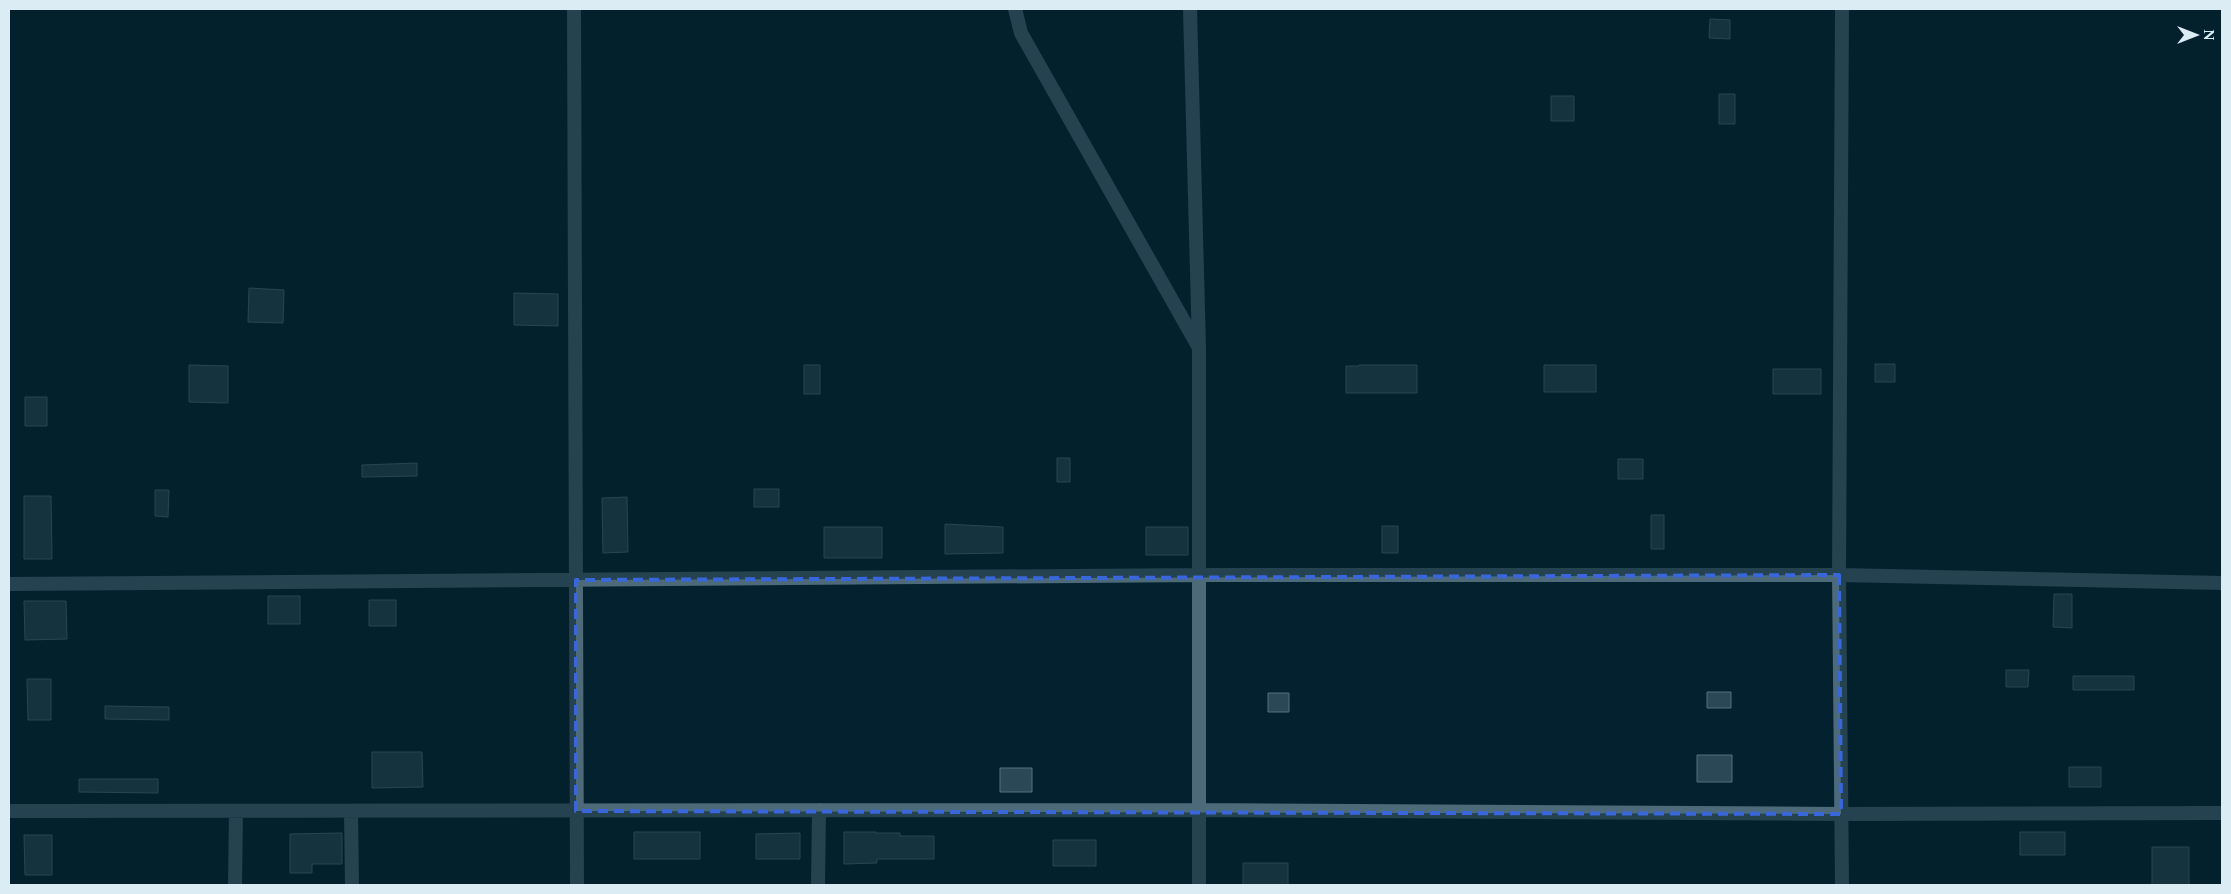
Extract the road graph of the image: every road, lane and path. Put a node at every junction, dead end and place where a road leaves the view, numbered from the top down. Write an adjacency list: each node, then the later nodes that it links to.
1 (574, 9): 8 (street)
2 (1015, 9): 5 (street)
3 (1190, 9): 5 (street)
4 (1842, 9): 7 (street)
5 (1199, 347): 6 (street)
6 (1199, 575): 7 (street); 8 (street); 12 (street)
7 (1839, 575): 9 (street); 18 (street)
8 (576, 580): 10 (street); 16 (street)
9 (2222, 582)
10 (9, 584)
11 (819, 810): 12 (street); 16 (street); 22 (street)
12 (1199, 810): 18 (street); 23 (street)
13 (9, 811): 14 (street)
14 (236, 811): 15 (street); 19 (street)
15 (351, 811): 16 (street); 20 (street)
16 (576, 811): 21 (street)
17 (2222, 813): 18 (street)
18 (1841, 814): 24 (street)
19 (235, 885)
20 (352, 885)
21 (577, 885)
22 (818, 885)
23 (1199, 885)
24 (1842, 885)

